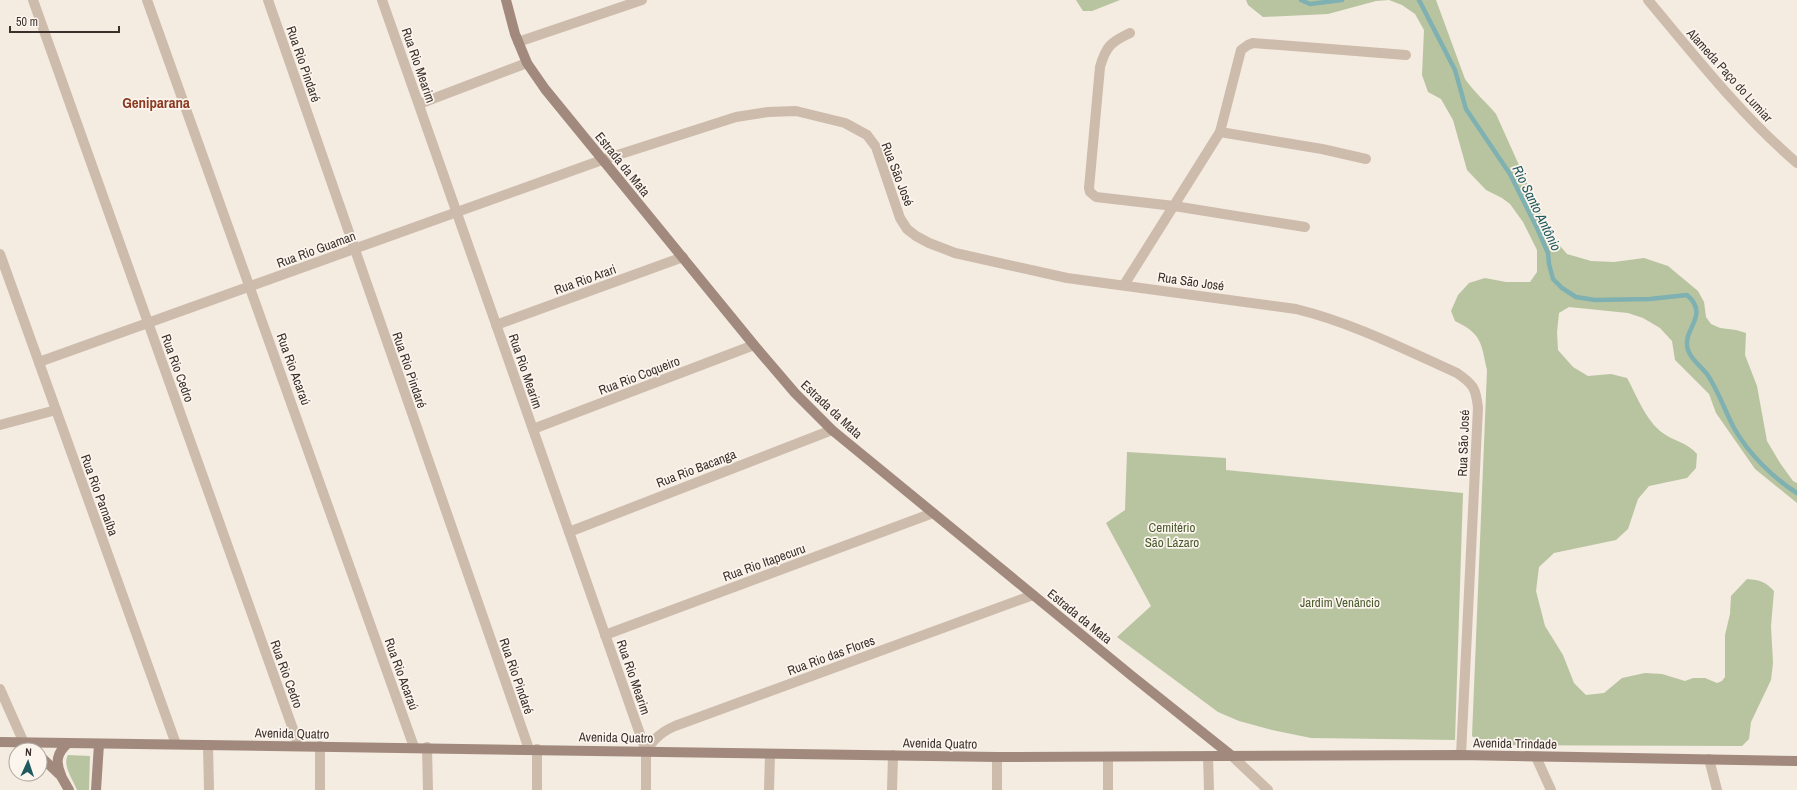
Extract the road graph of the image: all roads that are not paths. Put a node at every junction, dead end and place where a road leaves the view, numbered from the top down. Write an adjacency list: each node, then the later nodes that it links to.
1 (33, 0): 25 (street, Rua Rio Cedro)
2 (147, 0): 24 (street, Rua Rio Acaraú)
3 (268, 0): 20 (street, Rua Rio Pindaré)
4 (382, 0): 12 (street, Rua Rio Mearim)
5 (506, 0): 9 (main road, Estrada da Mata)
6 (642, 0): 9 (street)
7 (1648, 0): 16 (street, Alameda Paço do Lumiar)
8 (1130, 33): 17 (street)
9 (518, 42): 11 (main road, Estrada da Mata)
10 (1406, 55): 13 (street)
11 (527, 63): 12 (street); 15 (main road, Estrada da Mata)
12 (419, 104): 18 (street, Rua Rio Mearim)
13 (1220, 132): 14 (street); 17 (street)
14 (1366, 159)
15 (602, 160): 18 (street, Rua Rio Guaman); 22 (main road, Estrada da Mata); 23 (street, Rua São José)
16 (1797, 163)
17 (1174, 206): 19 (street); 23 (street)
18 (457, 212): 20 (street, Rua Rio Guaman); 26 (street, Rua Rio Mearim)
19 (1305, 227)
20 (354, 249): 24 (street, Rua Rio Guaman); 48 (street, Rua Rio Pindaré)
21 (0, 254): 28 (street, Rua Rio Parnaíba)
22 (683, 257): 26 (street, Rua Rio Arari); 27 (main road, Estrada da Mata)
23 (1124, 285): 52 (street, Rua São José)
24 (251, 286): 25 (street, Rua Rio Guaman); 46 (street, Rua Rio Acaraú)
25 (148, 323): 28 (street, Rua Rio Guaman); 44 (street, Rua Rio Cedro)
26 (496, 325): 31 (street, Rua Rio Mearim)
27 (754, 345): 31 (street, Rua Rio Coqueiro); 32 (main road, Estrada da Mata)
28 (39, 362): 29 (street, Rua Rio Parnaíba)
29 (56, 410): 30 (street); 42 (street, Rua Rio Parnaíba)
30 (0, 425)
31 (533, 429): 34 (street, Rua Rio Mearim)
32 (832, 430): 33 (main road, Estrada da Mata); 34 (street, Rua Rio Bacanga)
33 (933, 513): 35 (main road, Estrada da Mata); 36 (street, Rua Rio Itapecuru)
34 (569, 532): 36 (street, Rua Rio Mearim)
35 (1033, 595): 49 (street, Rua Rio das Flores); 54 (main road, Estrada da Mata)
36 (605, 635): 49 (street, Rua Rio Mearim)
37 (0, 689): 38 (street)
38 (24, 742)
39 (48, 743): 40 (main road, Avenida Quatro)
40 (68, 743): 41 (main road, Avenida Quatro); 61 (main road)
41 (99, 744): 42 (main road, Avenida Quatro); 63 (main road)
42 (176, 744): 43 (main road, Avenida Quatro)
43 (208, 745): 44 (main road, Avenida Quatro); 64 (street)
44 (299, 746): 45 (main road, Avenida Quatro)
45 (320, 746): 46 (main road, Avenida Quatro); 65 (street)
46 (414, 747): 47 (main road, Avenida Quatro)
47 (427, 747): 48 (main road, Avenida Quatro); 66 (street)
48 (533, 749): 49 (main road, Avenida Quatro); 67 (street, Rua Rio Pindaré)
49 (646, 751): 50 (main road, Avenida Quatro); 68 (street, Rua Rio Mearim)
50 (770, 754): 51 (main road, Avenida Quatro); 69 (street)
51 (893, 755): 55 (main road, Avenida Quatro); 70 (street)
52 (1460, 755): 54 (main road, Avenida Trindade); 57 (main road, Avenida Trindade)
53 (1208, 756): 54 (main road, Avenida Quatro); 56 (main road, Avenida Quatro); 73 (street)
54 (1232, 756): 74 (street)
55 (997, 757): 56 (main road, Avenida Quatro); 71 (street)
56 (1108, 757): 72 (street)
57 (1536, 757): 58 (main road, Avenida Trindade); 75 (street)
58 (1709, 759): 59 (main road, Avenida Trindade); 76 (street)
59 (1797, 761)
60 (48, 763): 61 (main road)
61 (62, 776): 62 (main road)
62 (69, 790)
63 (96, 790)
64 (209, 790)
65 (320, 790)
66 (428, 790)
67 (537, 790)
68 (646, 790)
69 (769, 790)
70 (892, 790)
71 (997, 790)
72 (1108, 790)
73 (1209, 790)
74 (1268, 790)
75 (1551, 790)
76 (1717, 790)

